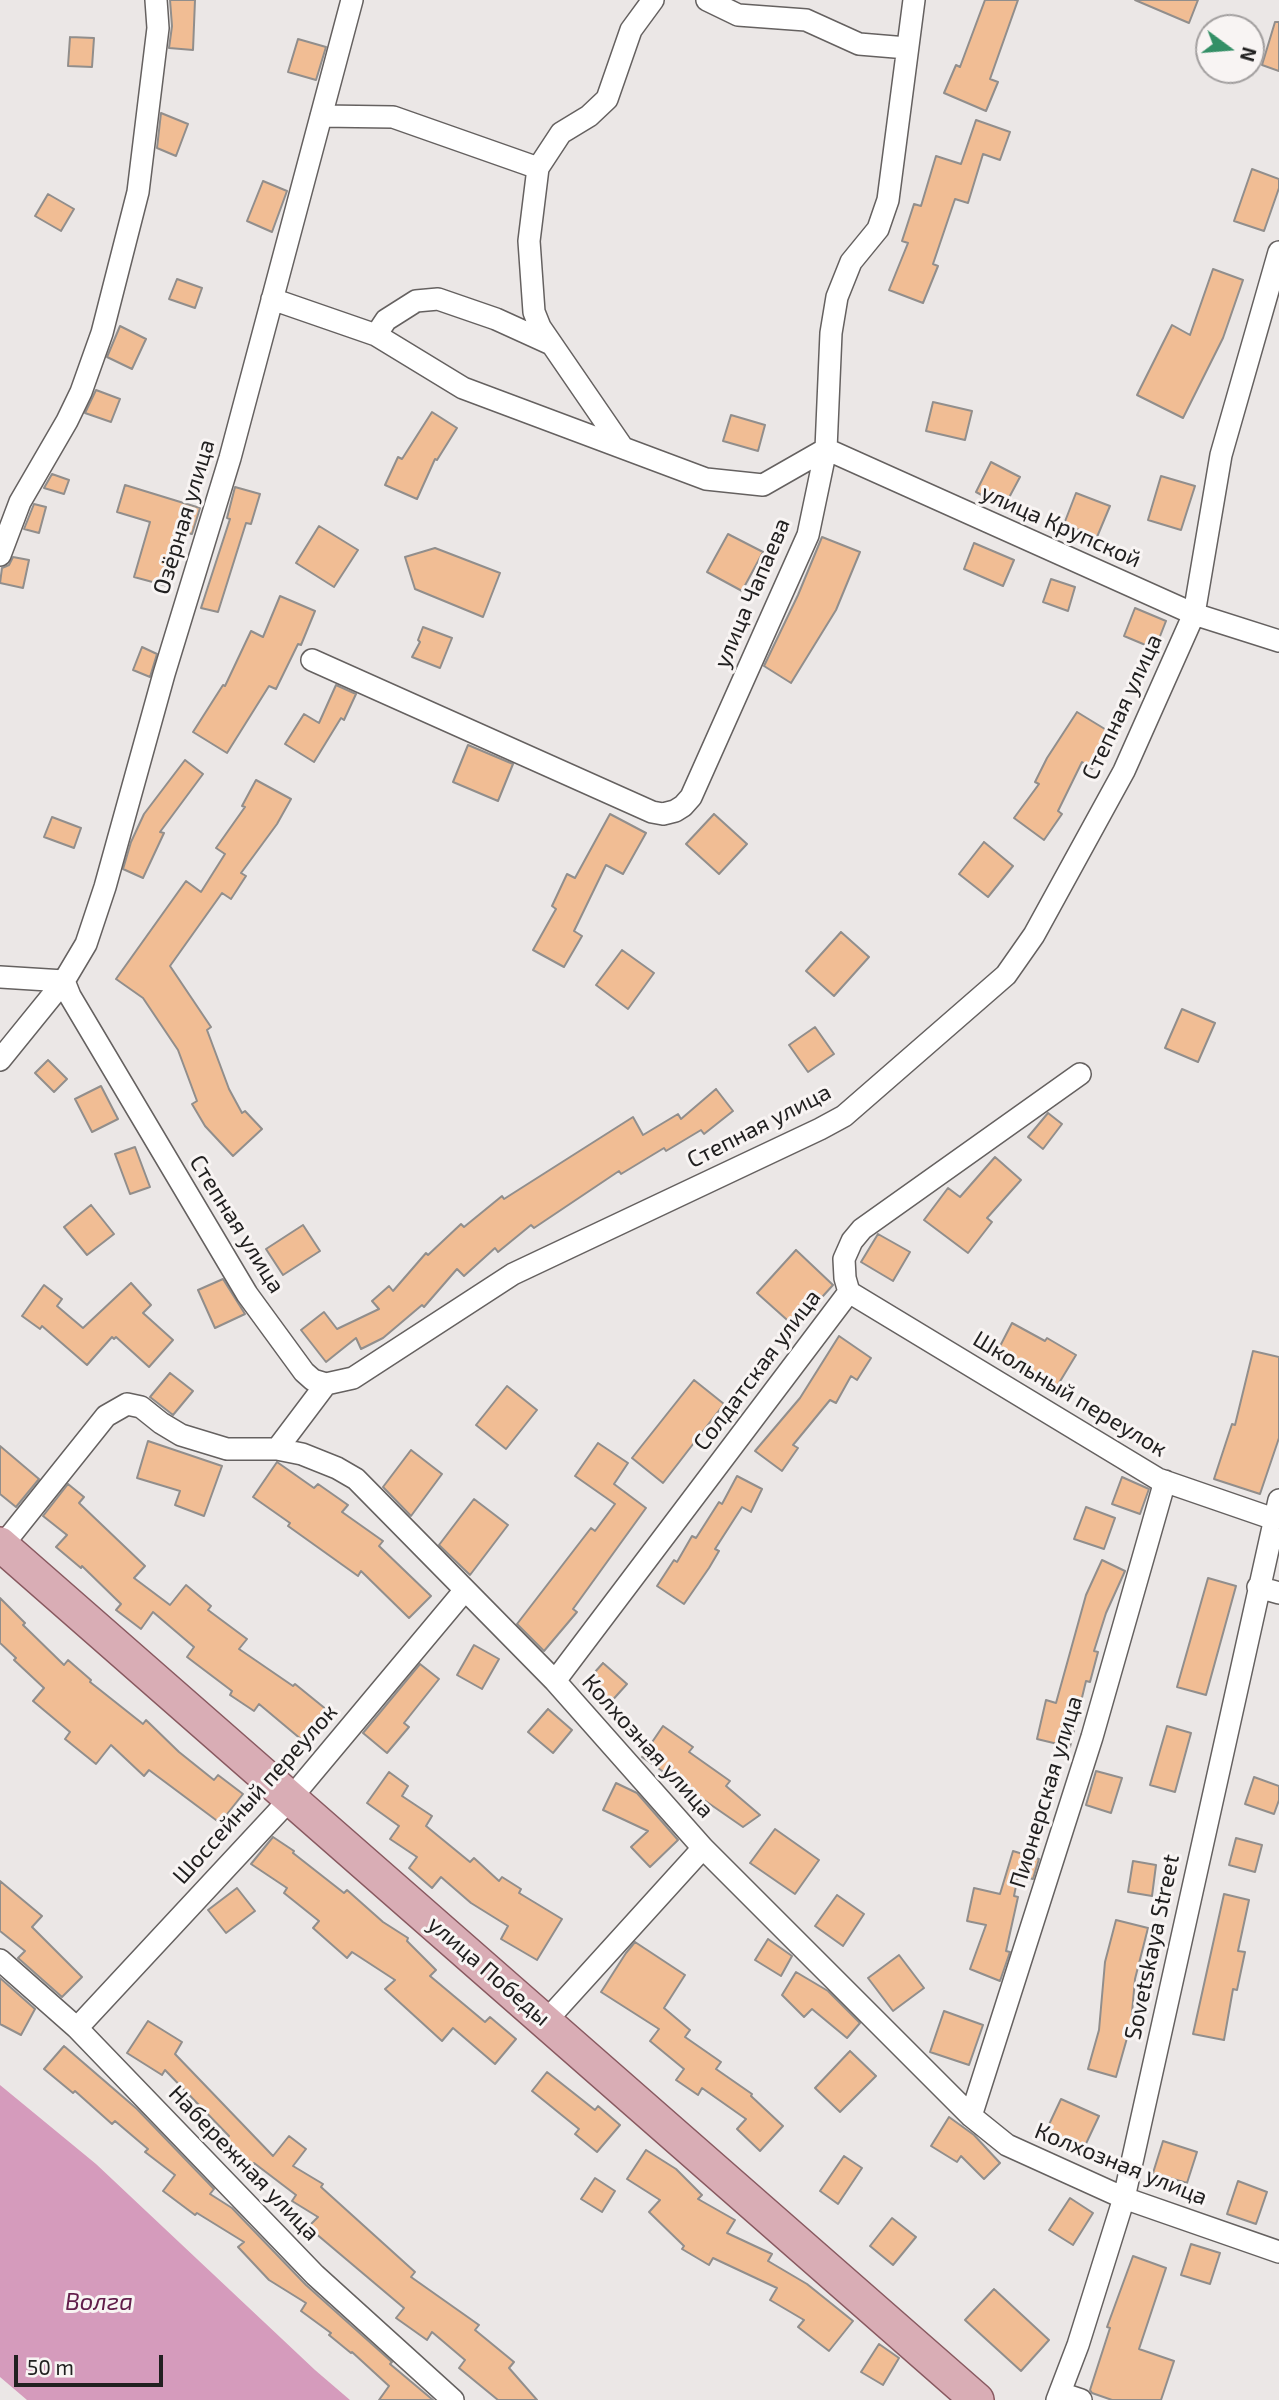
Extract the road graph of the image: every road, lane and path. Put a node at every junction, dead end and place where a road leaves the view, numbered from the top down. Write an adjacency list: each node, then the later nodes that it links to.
1 (156, 0): 15 (street)
2 (352, 0): 7 (street, Озёрная улица)
3 (653, 0): 8 (street)
4 (708, 0): 6 (street)
5 (914, 0): 6 (street, улица Чапаева)
6 (907, 48): 14 (street, улица Чапаева)
7 (321, 116): 8 (street); 10 (street, Озёрная улица)
8 (538, 168): 12 (street)
9 (1279, 252): 16 (street, Степная улица)
10 (272, 299): 11 (street); 20 (street, Озёрная улица)
11 (376, 335): 12 (street); 13 (street)
12 (553, 345): 13 (street)
13 (623, 448): 14 (street)
14 (826, 449): 16 (street, улица Крупской); 18 (street, улица Чапаева)
15 (0, 555)
16 (1194, 614): 17 (street, улица Крупской); 24 (street, Степная улица)
17 (1279, 641)
18 (312, 660)
19 (0, 978): 20 (street)
20 (64, 981): 21 (street, Озёрная улица); 24 (street, Степная улица)
21 (0, 1060)
22 (1080, 1074): 23 (street, Солдатская улица)
23 (849, 1292): 26 (street, Школьный переулок); 32 (street, Солдатская улица)
24 (326, 1384): 25 (street)
25 (277, 1449): 28 (street, Колхозная улица); 30 (street, Колхозная улица)
26 (1165, 1481): 27 (street, Школьный переулок); 38 (street, Пионерская улица)
27 (1276, 1510): 29 (street, Sovetskaya Street)
28 (1, 1545): 33 (main road, улица Победы)
29 (1258, 1587): 31 (street); 39 (street, Sovetskaya Street)
30 (465, 1590): 32 (street, Колхозная улица); 33 (street, Шоссейный переулок)
31 (1279, 1593)
32 (555, 1681): 34 (street, Колхозная улица)
33 (290, 1798): 36 (main road, улица Победы); 37 (street, Шоссейный переулок)
34 (704, 1848): 36 (street); 38 (street, Колхозная улица)
35 (0, 1961): 37 (street, Набережная улица)
36 (546, 2021): 43 (main road, улица Победы)
37 (77, 2028): 42 (street, Набережная улица)
38 (971, 2116): 39 (street, Колхозная улица)
39 (1124, 2198): 40 (street, Колхозная улица); 41 (street, Sovetskaya Street)
40 (1279, 2252)
41 (1058, 2396): 44 (street)
42 (453, 2400)
43 (977, 2400)
44 (1081, 2400)

